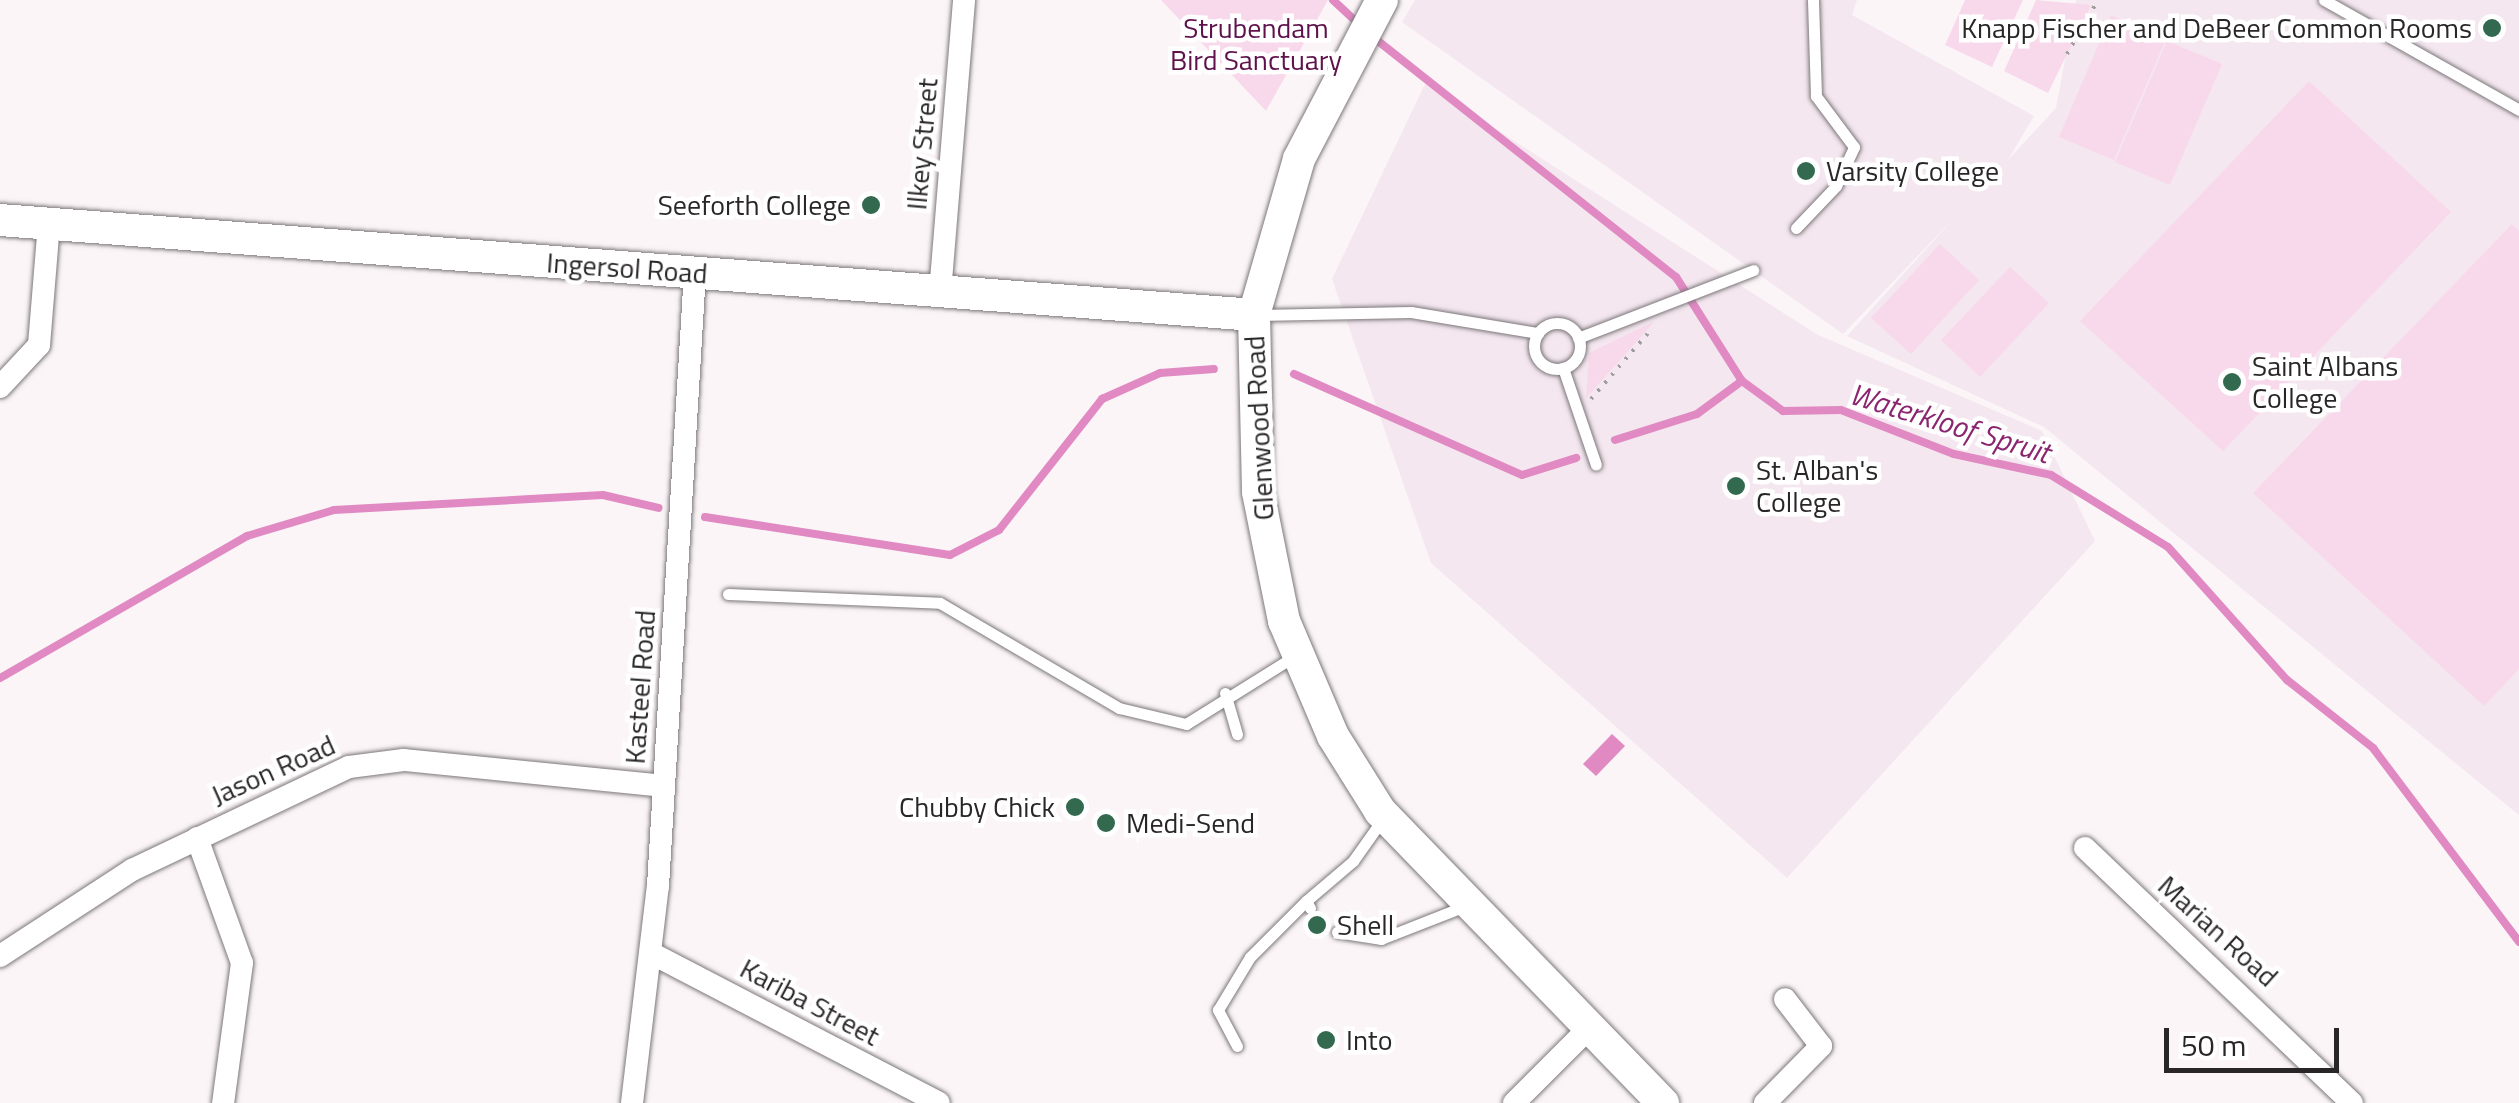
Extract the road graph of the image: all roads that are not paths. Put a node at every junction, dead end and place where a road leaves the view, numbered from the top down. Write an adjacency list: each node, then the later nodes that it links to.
1 (964, 0): 11 (street, Ilkey Street)
2 (1813, 0): 8 (lane)
3 (2324, 0): 5 (lane)
4 (1379, 5): 12 (street, Glenwood Road)
5 (2519, 110)
6 (0, 220): 7 (street, Ingersol Road)
7 (49, 224): 10 (street, Ingersol Road); 16 (street)
8 (1796, 228)
9 (1753, 270): 14 (lane)
10 (694, 273): 11 (street, Ingersol Road); 22 (street, Kasteel Road)
11 (940, 293): 12 (street, Ingersol Road)
12 (1254, 315): 13 (lane); 19 (street, Glenwood Road)
13 (1538, 333): 14 (lane); 15 (lane)
14 (1578, 338): 15 (lane)
15 (1563, 368): 17 (lane)
16 (0, 387)
17 (1596, 465)
18 (728, 594): 20 (lane)
19 (1295, 656): 20 (lane); 23 (street, Glenwood Road)
20 (1225, 693): 21 (lane)
21 (1237, 734)
22 (664, 786): 24 (street, Jason Road); 28 (street, Kasteel Road)
23 (1384, 816): 26 (street, Glenwood Road); 32 (lane)
24 (198, 838): 29 (street, Jason Road); 33 (street)
25 (2085, 848): 39 (street, Marian Road)
26 (1465, 906): 27 (lane); 31 (street, Glenwood Road)
27 (1337, 932)
28 (653, 954): 34 (street, Kasteel Road); 35 (street, Kariba Street)
29 (0, 956)
30 (1785, 999): 38 (street)
31 (1587, 1030): 36 (street); 37 (street, Glenwood Road)
32 (1236, 1046)
33 (223, 1103)
34 (632, 1103)
35 (939, 1103)
36 (1514, 1103)
37 (1663, 1103)
38 (1765, 1103)
39 (2352, 1103)

